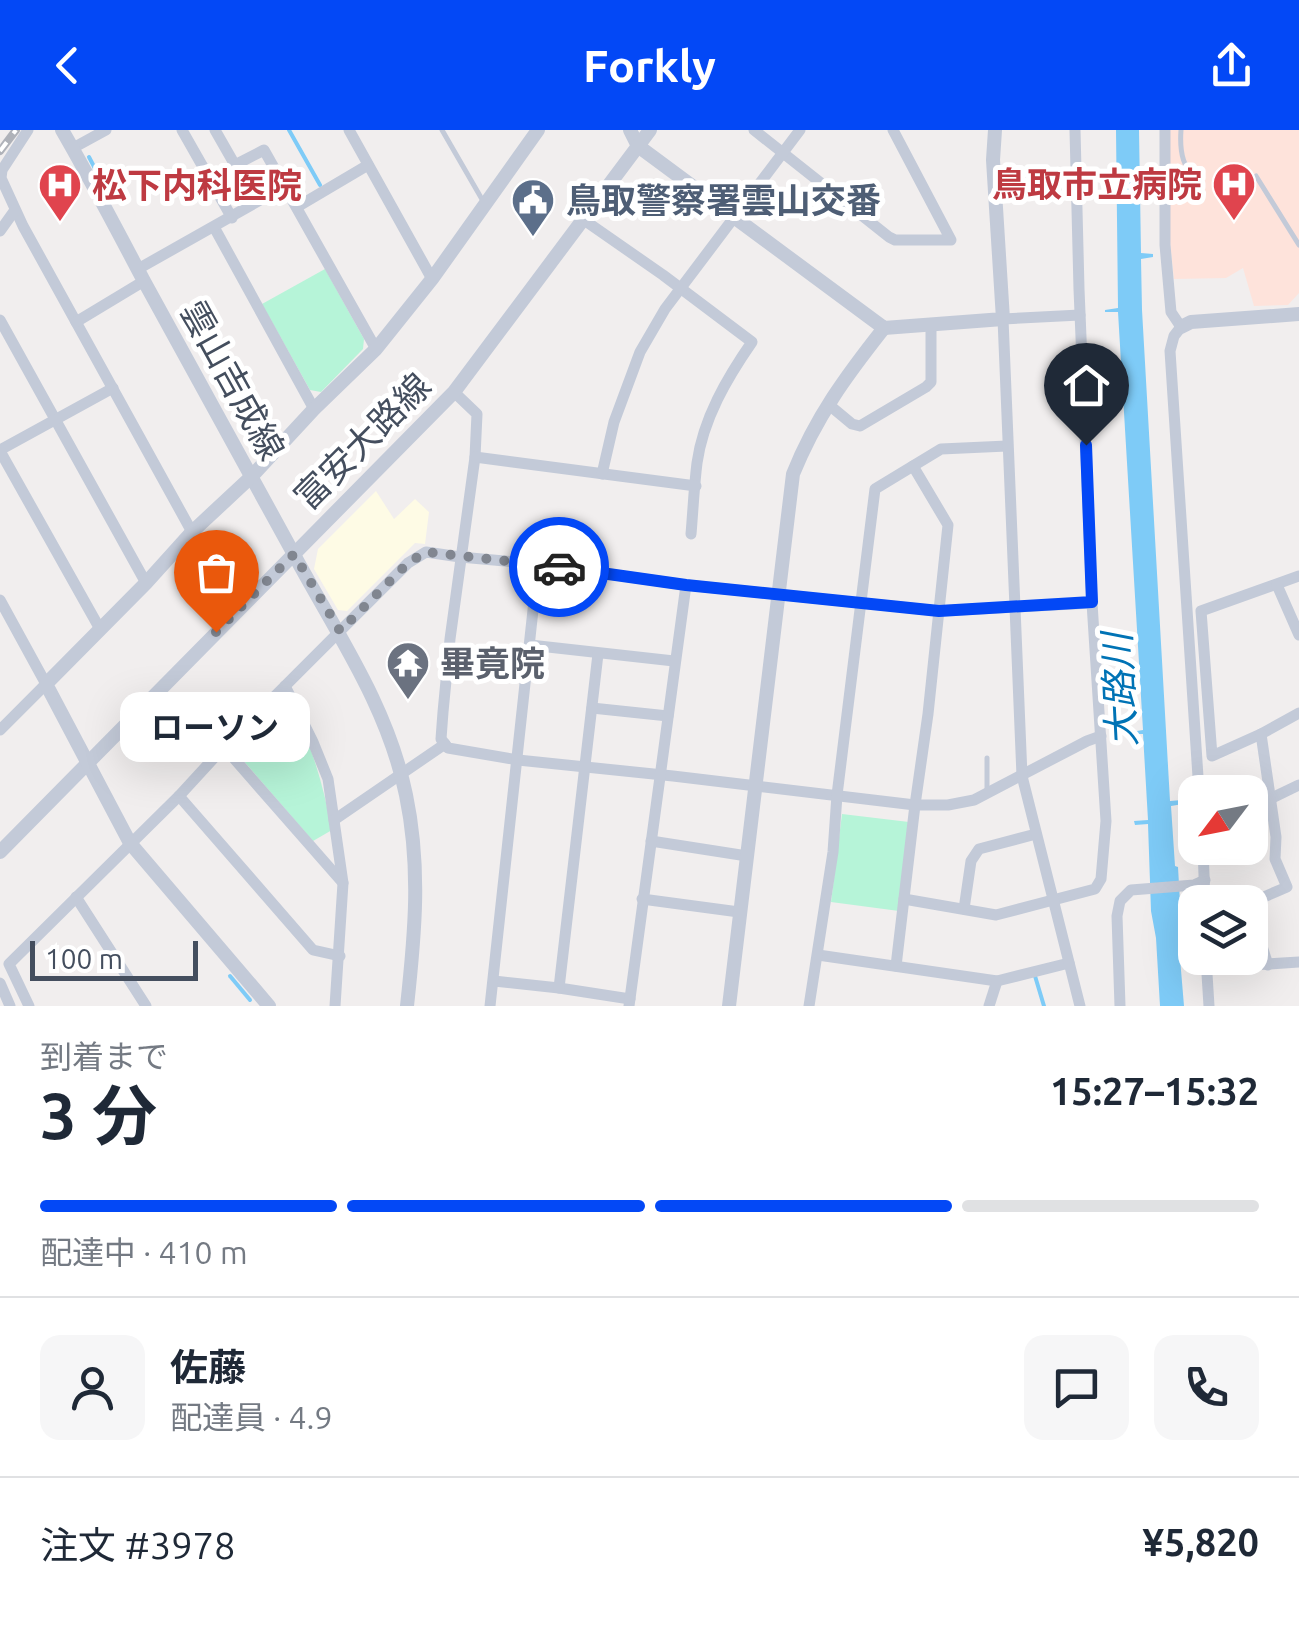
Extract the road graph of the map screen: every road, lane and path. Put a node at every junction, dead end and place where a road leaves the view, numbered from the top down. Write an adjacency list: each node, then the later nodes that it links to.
1 (28, 130): 27 (street)
2 (62, 130): 19 (street, 雲山吉成線)
3 (106, 130): 19 (street)
4 (182, 130): 28 (street)
5 (216, 130): 23 (street)
6 (349, 130): 21 (street)
7 (442, 130): 25 (lane)
8 (630, 130): 18 (street)
9 (650, 130): 18 (street, 富安大路線)
10 (754, 130): 20 (street)
11 (800, 130): 20 (street)
12 (893, 130): 20 (street)
13 (995, 130): 40 (street)
14 (1075, 130): 38 (street)
15 (1165, 130): 43 (street)
16 (1181, 130): 24 (lane)
17 (536, 131): 25 (street)
18 (638, 146): 29 (street); 30 (street, 富安大路線)
19 (73, 148): 34 (street, 雲山吉成線)
20 (783, 152): 29 (street)
21 (368, 164): 26 (street); 35 (street)
22 (1256, 176): 33 (lane)
23 (285, 186): 26 (street); 28 (street)
24 (1200, 189)
25 (484, 204): 35 (street)
26 (296, 207): 45 (street)
27 (15, 210): 32 (street); 41 (street)
28 (232, 218): 31 (street)
29 (734, 218): 36 (street); 44 (street)
30 (584, 220): 36 (street); 47 (street, 富安大路線)
31 (214, 228): 34 (street); 49 (street)
32 (0, 231)
33 (1299, 245)
34 (141, 275): 41 (street); 56 (street, 雲山吉成線)
35 (432, 279): 45 (street)
36 (682, 289): 55 (street); 57 (street)
37 (1299, 314): 43 (street)
38 (1080, 315): 40 (street); 69 (street)
39 (0, 320): 50 (street)
40 (1003, 320): 42 (street); 51 (street)
41 (76, 322): 46 (street)
42 (931, 325): 44 (street); 48 (street)
43 (1181, 327): 95 (street)
44 (884, 328): 48 (street)
45 (376, 349): 49 (street)
46 (112, 388): 50 (street); 58 (street)
47 (454, 392): 53 (street); 60 (street, 富安大路線)
48 (828, 404): 67 (street)
49 (314, 409): 56 (street)
50 (55, 420): 52 (street); 64 (street)
51 (1008, 446): 54 (street); 71 (street)
52 (0, 450): 73 (street)
53 (475, 457): 55 (street); 61 (street)
54 (913, 466): 70 (street); 72 (street)
55 (602, 474): 57 (street)
56 (252, 476): 58 (street); 60 (street, 雲山吉成線)
57 (696, 486): 59 (street)
58 (192, 532): 64 (street)
59 (691, 534)
60 (294, 554): 74 (street, 雲山吉成線); 91 (street, 富安大路線)
61 (460, 557): 62 (street); 74 (street); 87 (street)
62 (538, 564): 65 (street); 76 (street)
63 (1299, 576): 66 (street)
64 (146, 583): 73 (street)
65 (686, 585): 67 (street); 78 (street)
66 (1277, 586): 75 (street); 85 (street)
67 (777, 595): 70 (street); 98 (street)
68 (0, 600): 79 (street)
69 (1092, 602): 71 (street); 86 (street)
70 (860, 603): 72 (street); 100 (street)
71 (1015, 607): 72 (street); 96 (street)
72 (939, 611): 103 (street)
73 (100, 629): 79 (street)
74 (340, 631): 80 (street); 93 (street, 雲山吉成線)
75 (1299, 635)
76 (530, 645): 77 (street); 90 (street)
77 (598, 654): 78 (street); 81 (street)
78 (674, 661): 83 (street)
79 (46, 684): 84 (street); 91 (street)
80 (285, 686): 88 (street); 104 (street)
81 (592, 708): 83 (street); 92 (street)
82 (1299, 714): 85 (street)
83 (668, 716): 94 (street)
84 (0, 730)
85 (1261, 734): 102 (street)
86 (1101, 736): 96 (street); 117 (street)
87 (445, 744): 90 (street); 93 (street)
88 (224, 747): 101 (street); 111 (street)
89 (986, 758): 99 (lane)
90 (518, 760): 92 (street); 127 (street)
91 (88, 763): 107 (street); 108 (street, 富安大路線)
92 (586, 766): 94 (street); 130 (street)
93 (400, 774): 104 (street); 137 (street, 雲山吉成線)
94 (661, 775): 98 (street); 106 (street)
95 (1198, 775)
96 (1022, 776): 99 (street); 105 (street)
97 (1299, 785): 102 (street)
98 (756, 786): 100 (street); 109 (street)
99 (987, 794): 103 (street)
100 (837, 795): 103 (street); 120 (street)
101 (179, 796): 107 (street); 121 (street)
102 (1272, 798): 114 (street)
103 (914, 805): 116 (street)
104 (334, 820): 111 (street)
105 (1036, 834): 117 (street); 118 (street)
106 (651, 840): 109 (street); 115 (street)
107 (130, 843): 113 (street); 131 (street)
108 (0, 852)
109 (747, 856): 119 (street)
110 (1202, 865): 112 (street)
111 (343, 882): 121 (street)
112 (1200, 883): 143 (street)
113 (76, 897): 134 (street); 135 (street)
114 (1268, 897)
115 (642, 899): 119 (street); 132 (street)
116 (904, 899): 118 (street); 125 (street)
117 (1053, 900): 118 (street); 123 (street)
118 (964, 909)
119 (739, 912): 139 (street)
120 (818, 955): 125 (street); 140 (street)
121 (340, 956): 136 (street)
122 (1299, 962): 124 (street)
123 (1068, 963): 128 (street); 142 (street)
124 (1268, 965)
125 (896, 966): 128 (street)
126 (1207, 975): 144 (street)
127 (494, 981): 130 (street); 138 (street)
128 (997, 981): 141 (street)
129 (0, 984): 133 (street)
130 (559, 988): 132 (street)
131 (260, 1003)
132 (629, 1003)
133 (10, 1006)
134 (29, 1006)
135 (146, 1006)
136 (334, 1006)
137 (407, 1006)
138 (490, 1006)
139 (728, 1006)
140 (810, 1006)
141 (989, 1006)
142 (1080, 1006)
143 (1120, 1006)
144 (1209, 1006)

